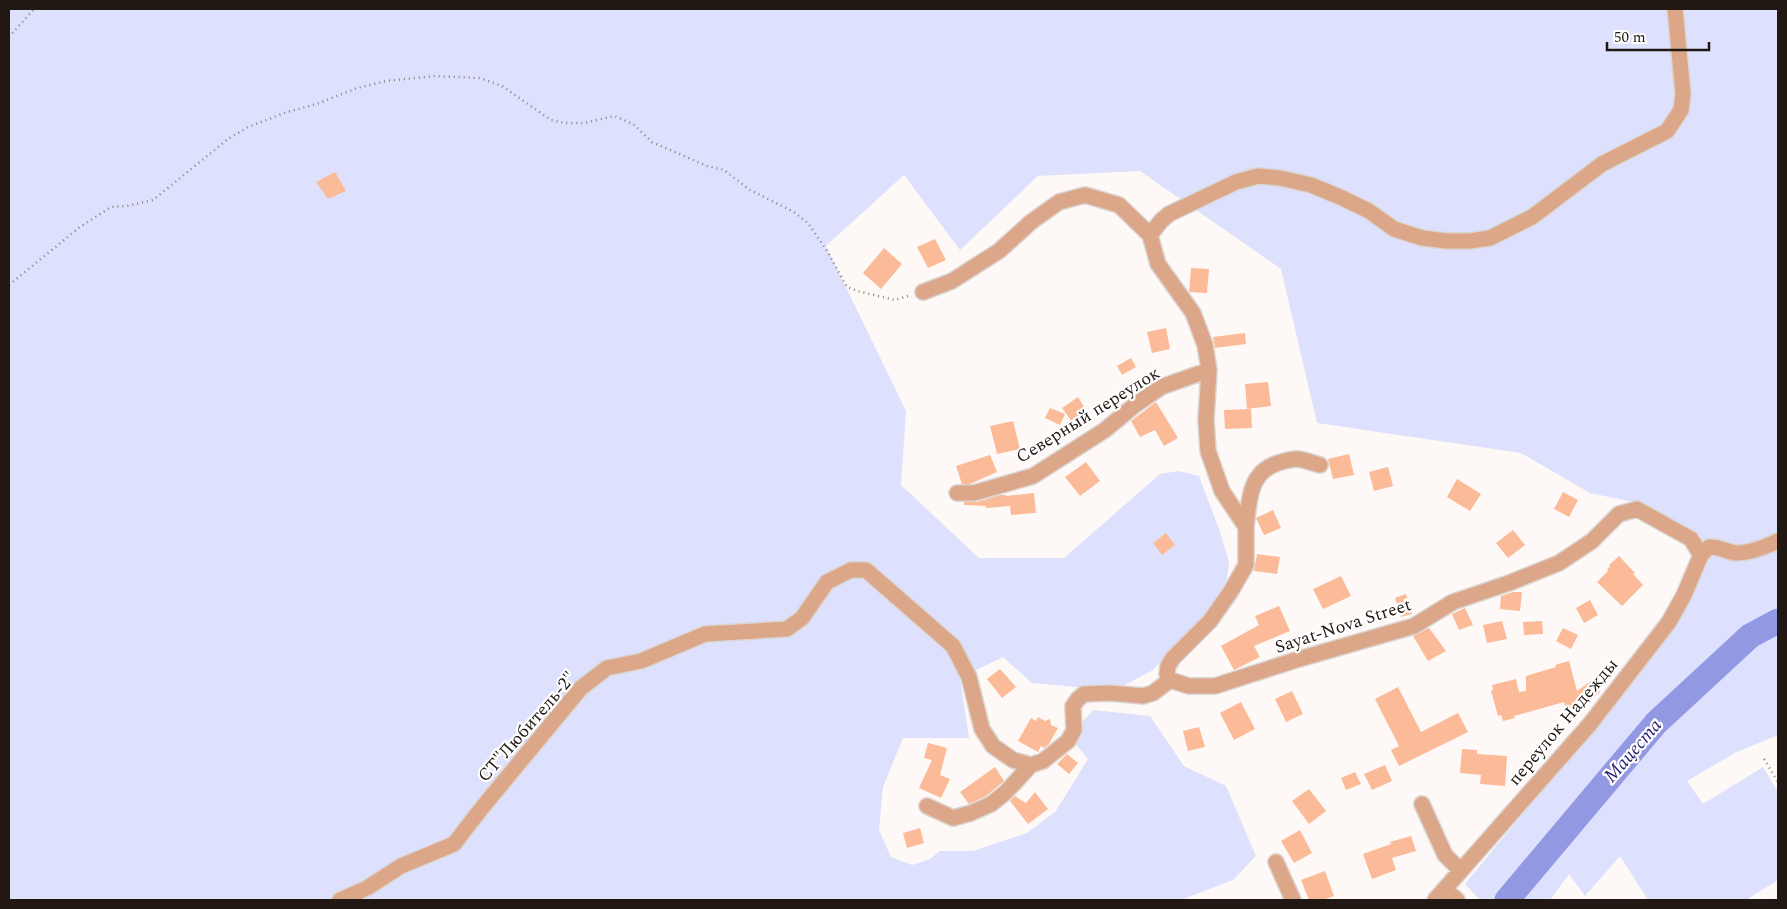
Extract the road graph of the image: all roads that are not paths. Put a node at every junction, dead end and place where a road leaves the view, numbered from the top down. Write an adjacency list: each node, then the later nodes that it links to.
1 (1675, 9): 2 (street)
2 (1150, 235): 3 (street); 4 (street)
3 (923, 292)
4 (1209, 370): 6 (street, Северный переулок); 7 (street)
5 (1320, 465): 7 (street)
6 (957, 493)
7 (1246, 527): 10 (street)
8 (1778, 541): 9 (street)
9 (1701, 555): 10 (street, Sayat-Nova Street); 15 (street, переулок Надежды)
10 (1170, 680): 11 (street)
11 (1031, 766): 13 (street); 17 (street, СТ"Любитель-2")
12 (1422, 804): 15 (street)
13 (927, 806)
14 (1276, 862): 18 (street)
15 (1461, 871): 16 (street, переулок Надежды)
16 (1440, 894): 19 (street)
17 (340, 900)
18 (1293, 900)
19 (1457, 900)

